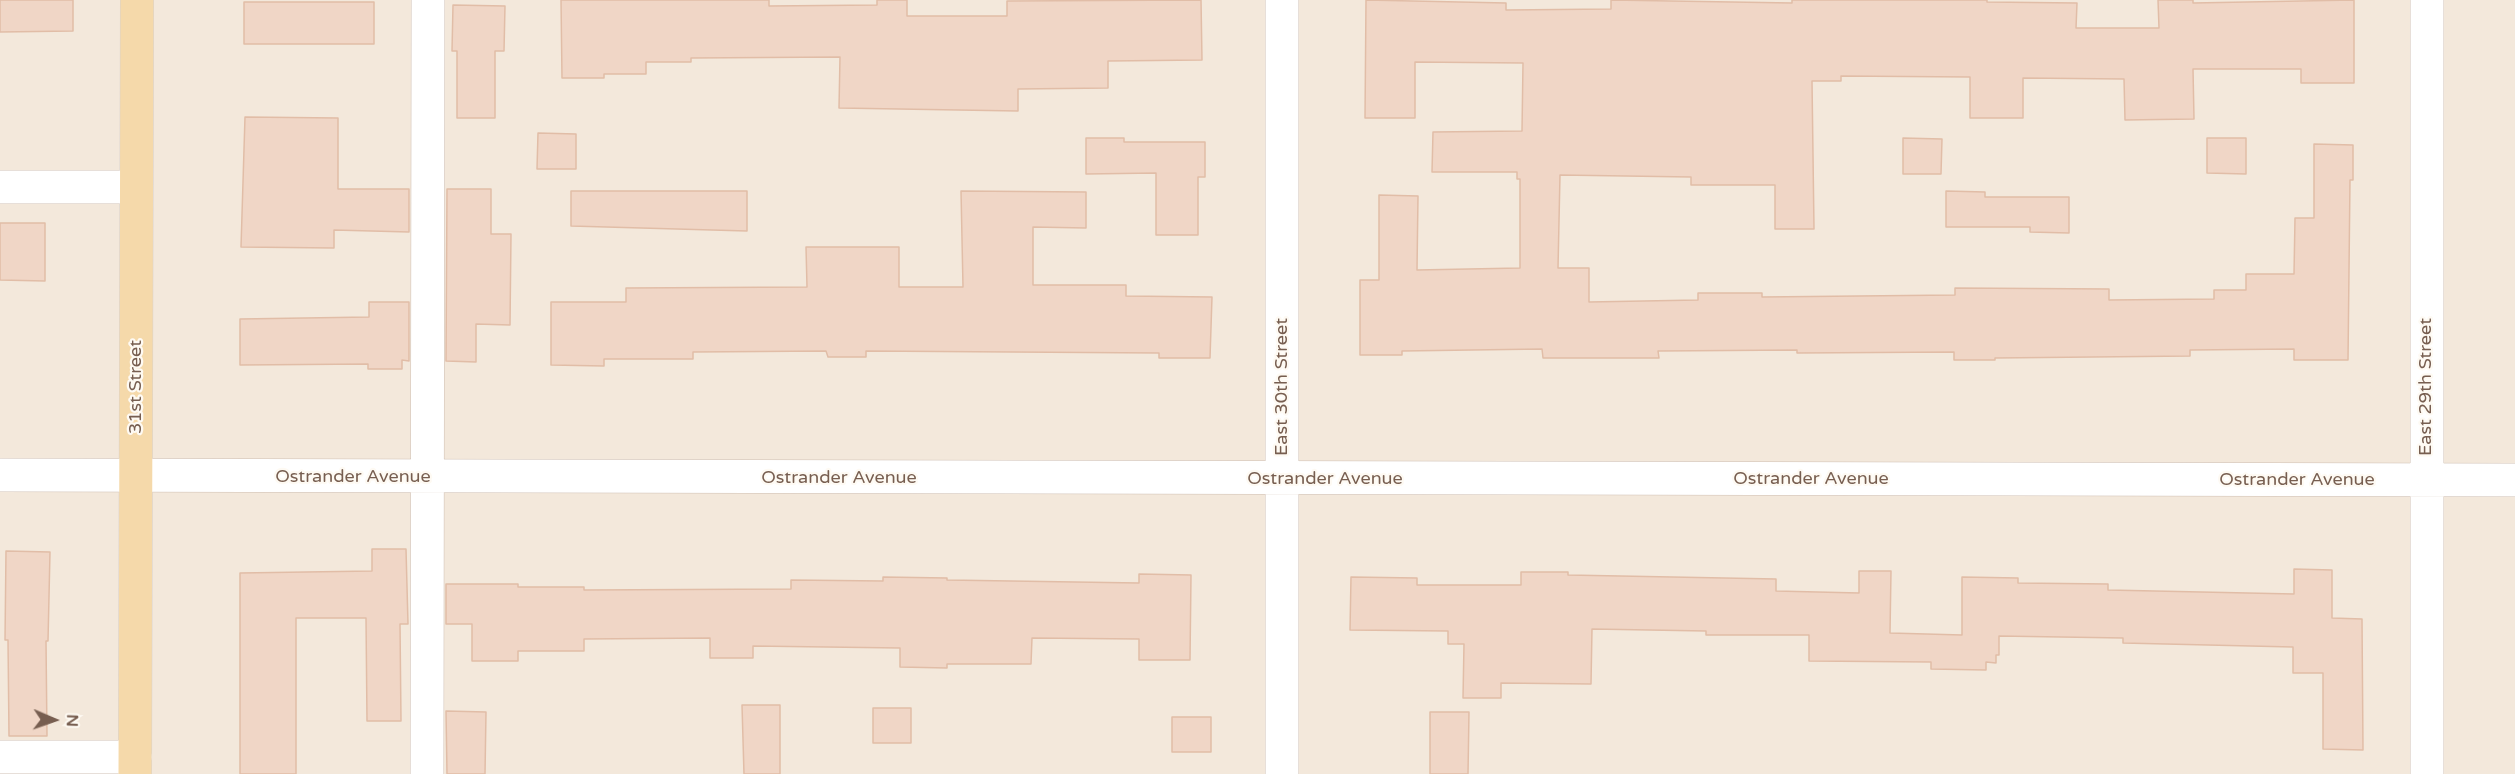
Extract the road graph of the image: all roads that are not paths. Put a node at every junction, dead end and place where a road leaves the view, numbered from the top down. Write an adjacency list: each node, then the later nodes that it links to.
1 (137, 0): 6 (main road, 31st Street)
2 (428, 0): 9 (street)
3 (1282, 0): 10 (street, East 30th Street)
4 (2427, 0): 11 (street, East 29th Street)
5 (0, 187): 6 (street)
6 (136, 187): 8 (main road, 31st Street)
7 (0, 476): 8 (street, Ostrander Avenue)
8 (135, 476): 9 (street, Ostrander Avenue); 14 (main road, 31st Street)
9 (427, 477): 10 (street, Ostrander Avenue); 15 (street)
10 (1282, 479): 11 (street, Ostrander Avenue); 16 (street, East 30th Street)
11 (2426, 480): 12 (street, Ostrander Avenue); 17 (street, East 29th Street)
12 (2515, 480)
13 (0, 757): 14 (street)
14 (135, 765)
15 (427, 774)
16 (1282, 774)
17 (2427, 774)

